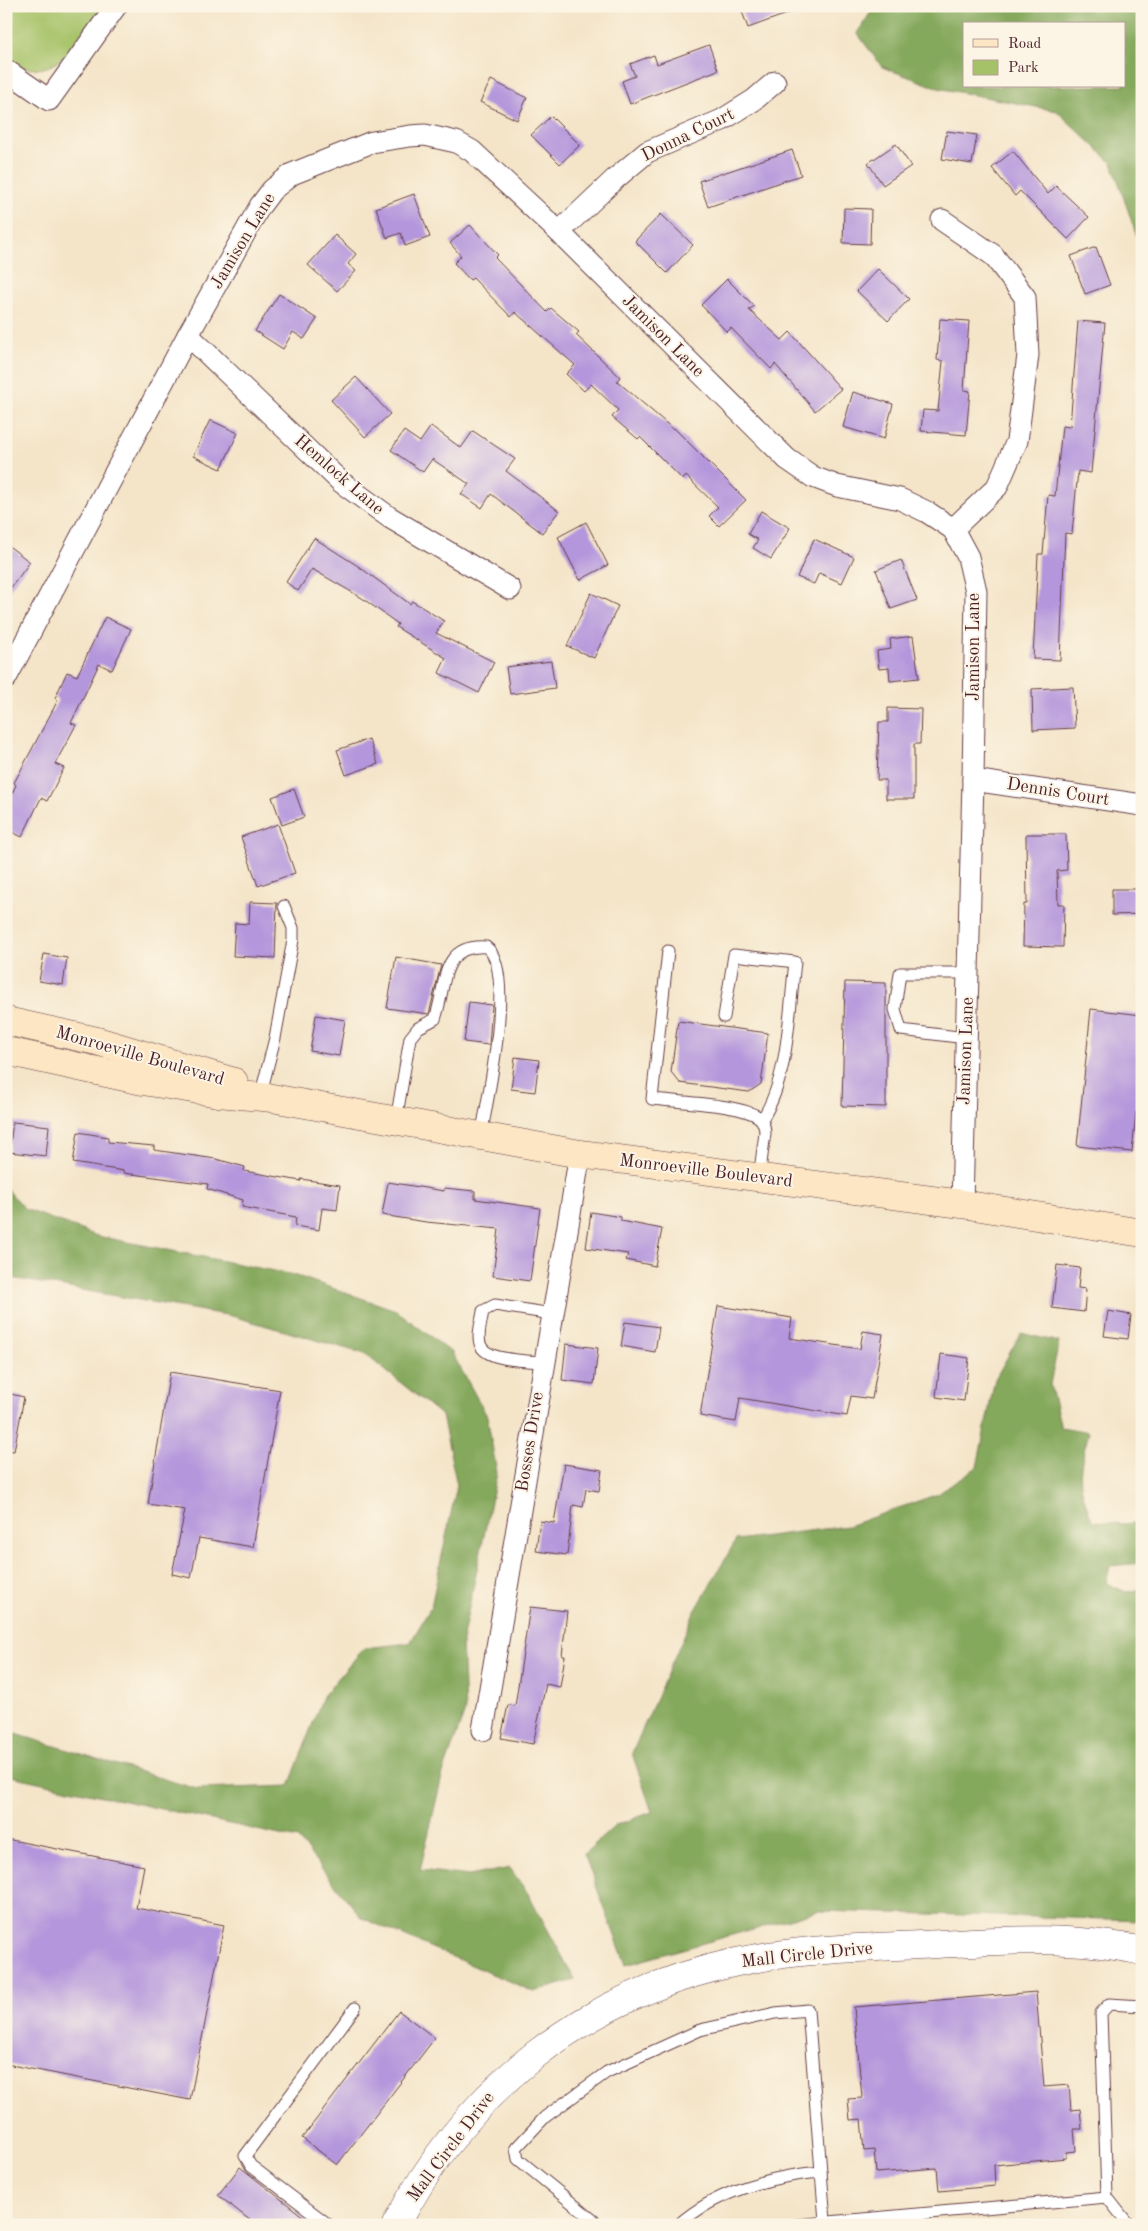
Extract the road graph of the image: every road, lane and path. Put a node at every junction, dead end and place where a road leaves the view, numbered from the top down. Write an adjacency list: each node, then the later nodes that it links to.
1 (116, 6): 2 (street)
2 (6, 70)
3 (775, 82): 5 (street, Donna Court)
4 (942, 220): 7 (street)
5 (559, 232): 6 (street, Jamison Lane); 7 (street, Jamison Lane)
6 (188, 335): 8 (street, Hemlock Lane); 9 (street, Jamison Lane)
7 (953, 528): 10 (street, Jamison Lane)
8 (510, 589)
9 (6, 678)
10 (974, 780): 11 (street, Dennis Court); 14 (street, Jamison Lane)
11 (1142, 805)
12 (284, 906): 19 (lane)
13 (668, 951): 20 (lane)
14 (968, 973): 17 (street, Jamison Lane); 17 (lane)
15 (724, 1017): 20 (lane)
16 (6, 1021): 19 (main road, Monroeville Boulevard)
17 (966, 1038): 25 (street, Jamison Lane)
18 (6, 1051): 19 (main road, Monroeville Boulevard)
19 (266, 1096): 21 (main road, Monroeville Boulevard)
20 (762, 1120): 24 (lane)
21 (396, 1121): 22 (main road, Monroeville Boulevard); 22 (lane)
22 (481, 1136): 23 (main road, Monroeville Boulevard)
23 (580, 1154): 24 (main road, Monroeville Boulevard); 27 (street, Bosses Drive)
24 (759, 1178): 25 (main road, Monroeville Boulevard)
25 (962, 1204): 26 (main road, Monroeville Boulevard)
26 (1142, 1233)
27 (552, 1314): 28 (street, Bosses Drive); 28 (lane)
28 (544, 1362): 29 (street, Bosses Drive)
29 (483, 1730)
30 (1142, 1951): 38 (street, Mall Circle Drive)
31 (1142, 2006): 34 (lane)
32 (355, 2008): 37 (lane)
33 (821, 2172): 35 (lane); 36 (lane); 39 (lane)
34 (1107, 2196): 35 (lane); 41 (lane)
35 (825, 2221): 40 (lane)
36 (594, 2223)
37 (329, 2225)
38 (396, 2225)
39 (678, 2225)
40 (795, 2225)
41 (1129, 2225)

